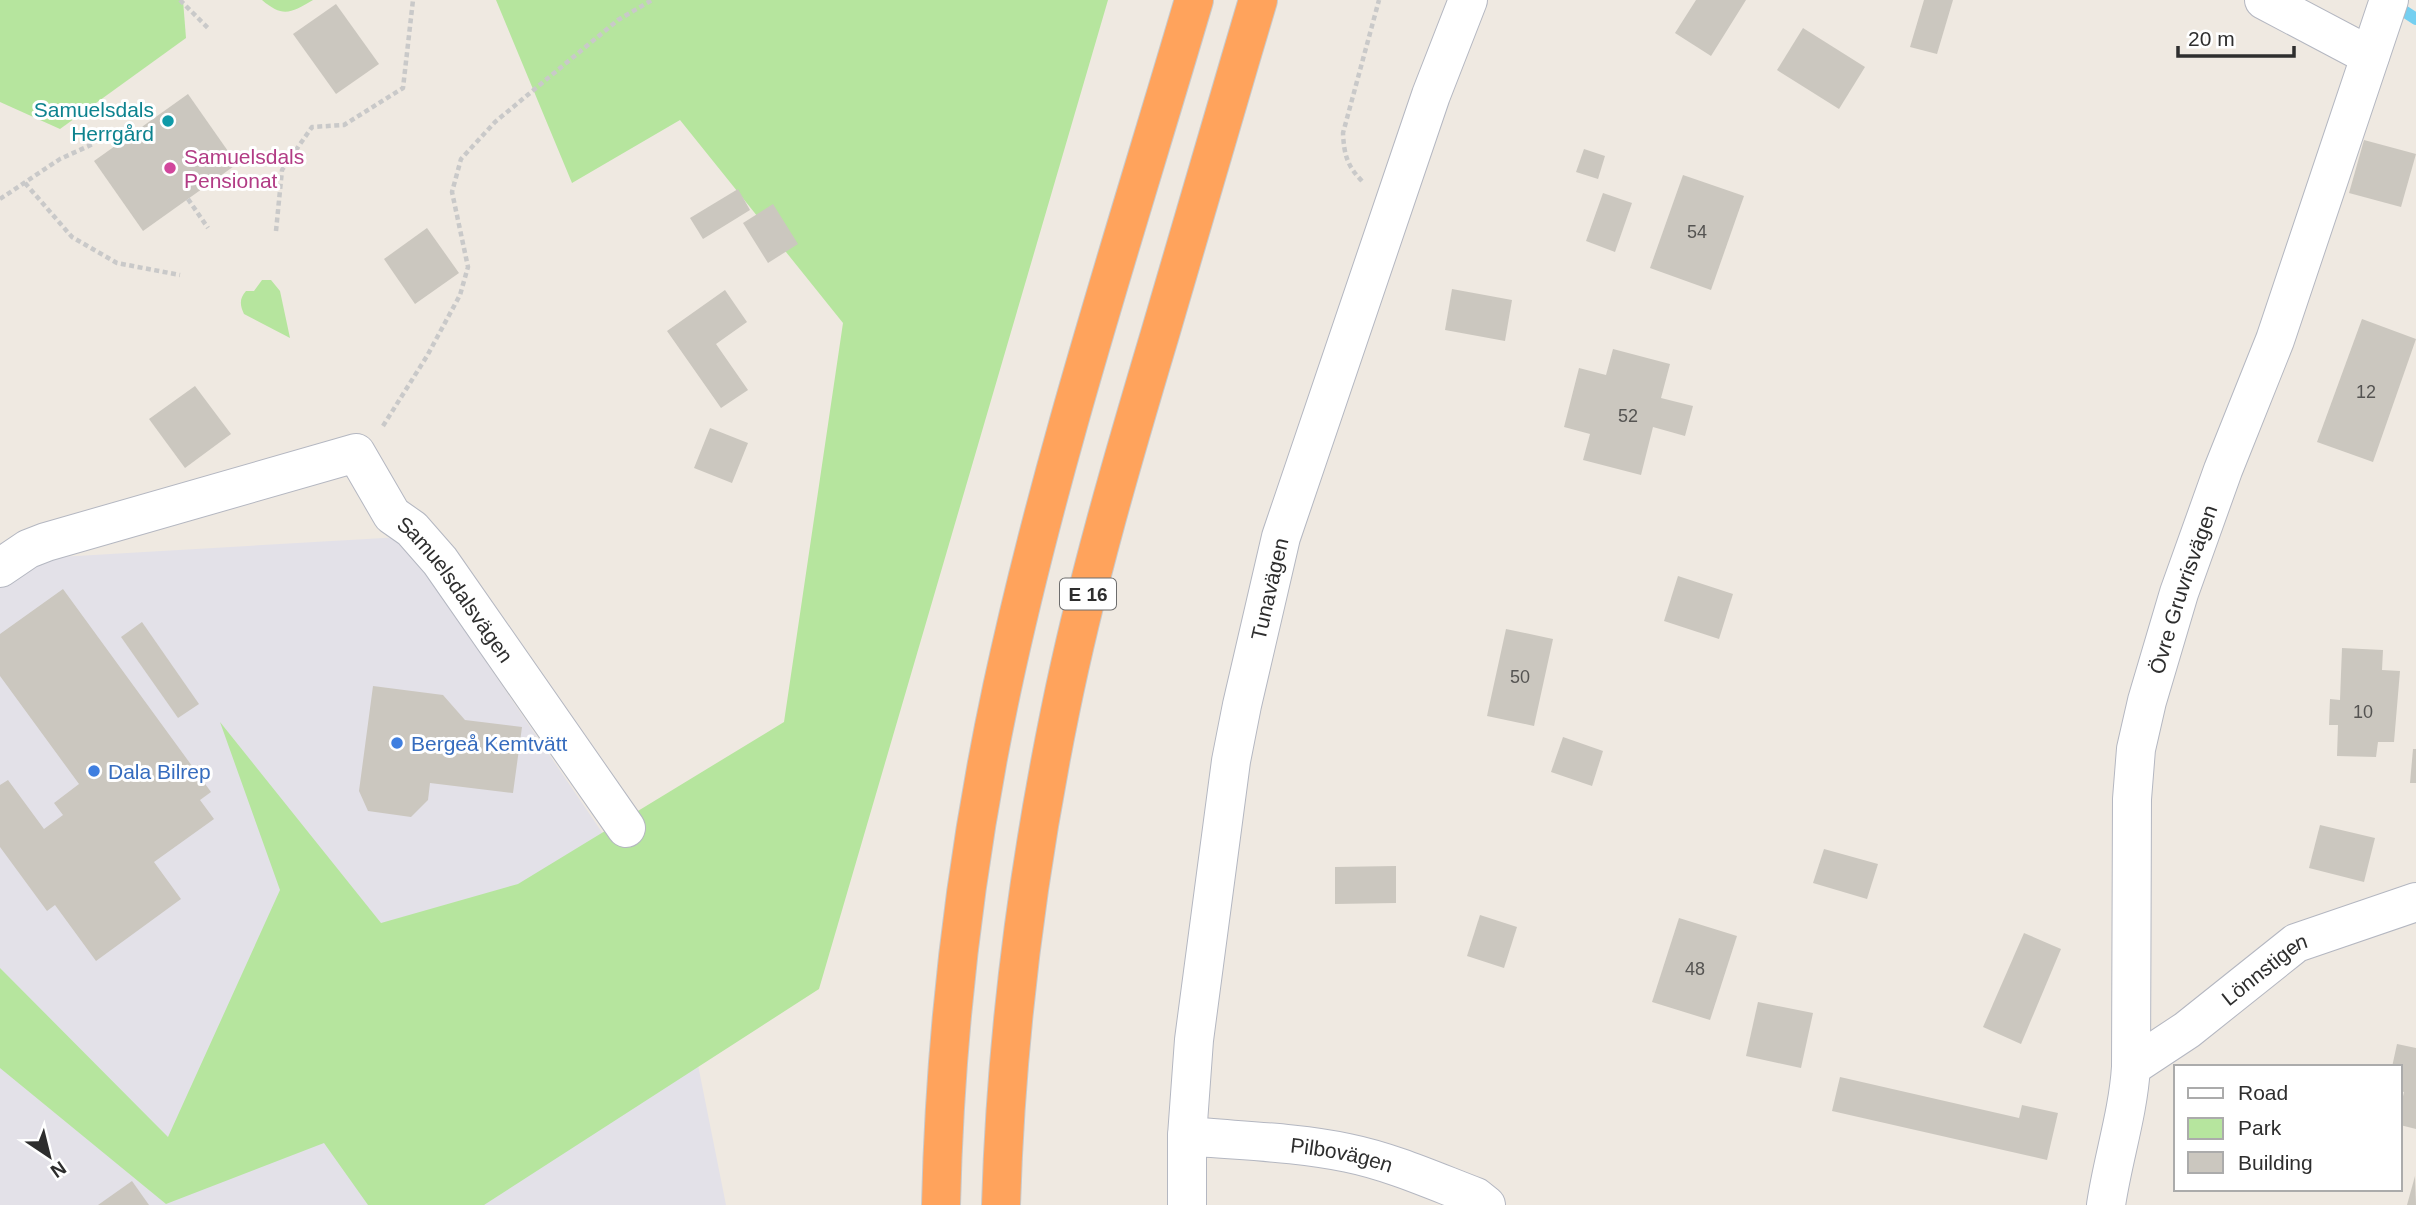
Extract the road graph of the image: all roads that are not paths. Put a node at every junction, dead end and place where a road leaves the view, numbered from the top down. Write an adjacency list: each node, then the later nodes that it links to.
1 (1194, 0): 12 (highway, E 16)
2 (1258, 0): 13 (highway, E 16)
3 (1468, 0): 11 (street, Tunavägen)
4 (2264, 0): 6 (street)
5 (2386, 8): 6 (street, Övre Gruvrisvägen)
6 (2370, 56): 10 (street, Övre Gruvrisvägen)
7 (0, 568): 8 (street, Samuelsdalsvägen)
8 (626, 828)
9 (2416, 902): 10 (street, Lönnstigen)
10 (2131, 1067): 16 (street, Övre Gruvrisvägen)
11 (1187, 1136): 14 (street, Tunavägen); 15 (street, Pilbovägen)
12 (941, 1205)
13 (1001, 1205)
14 (1187, 1205)
15 (1486, 1205)
16 (2106, 1205)

